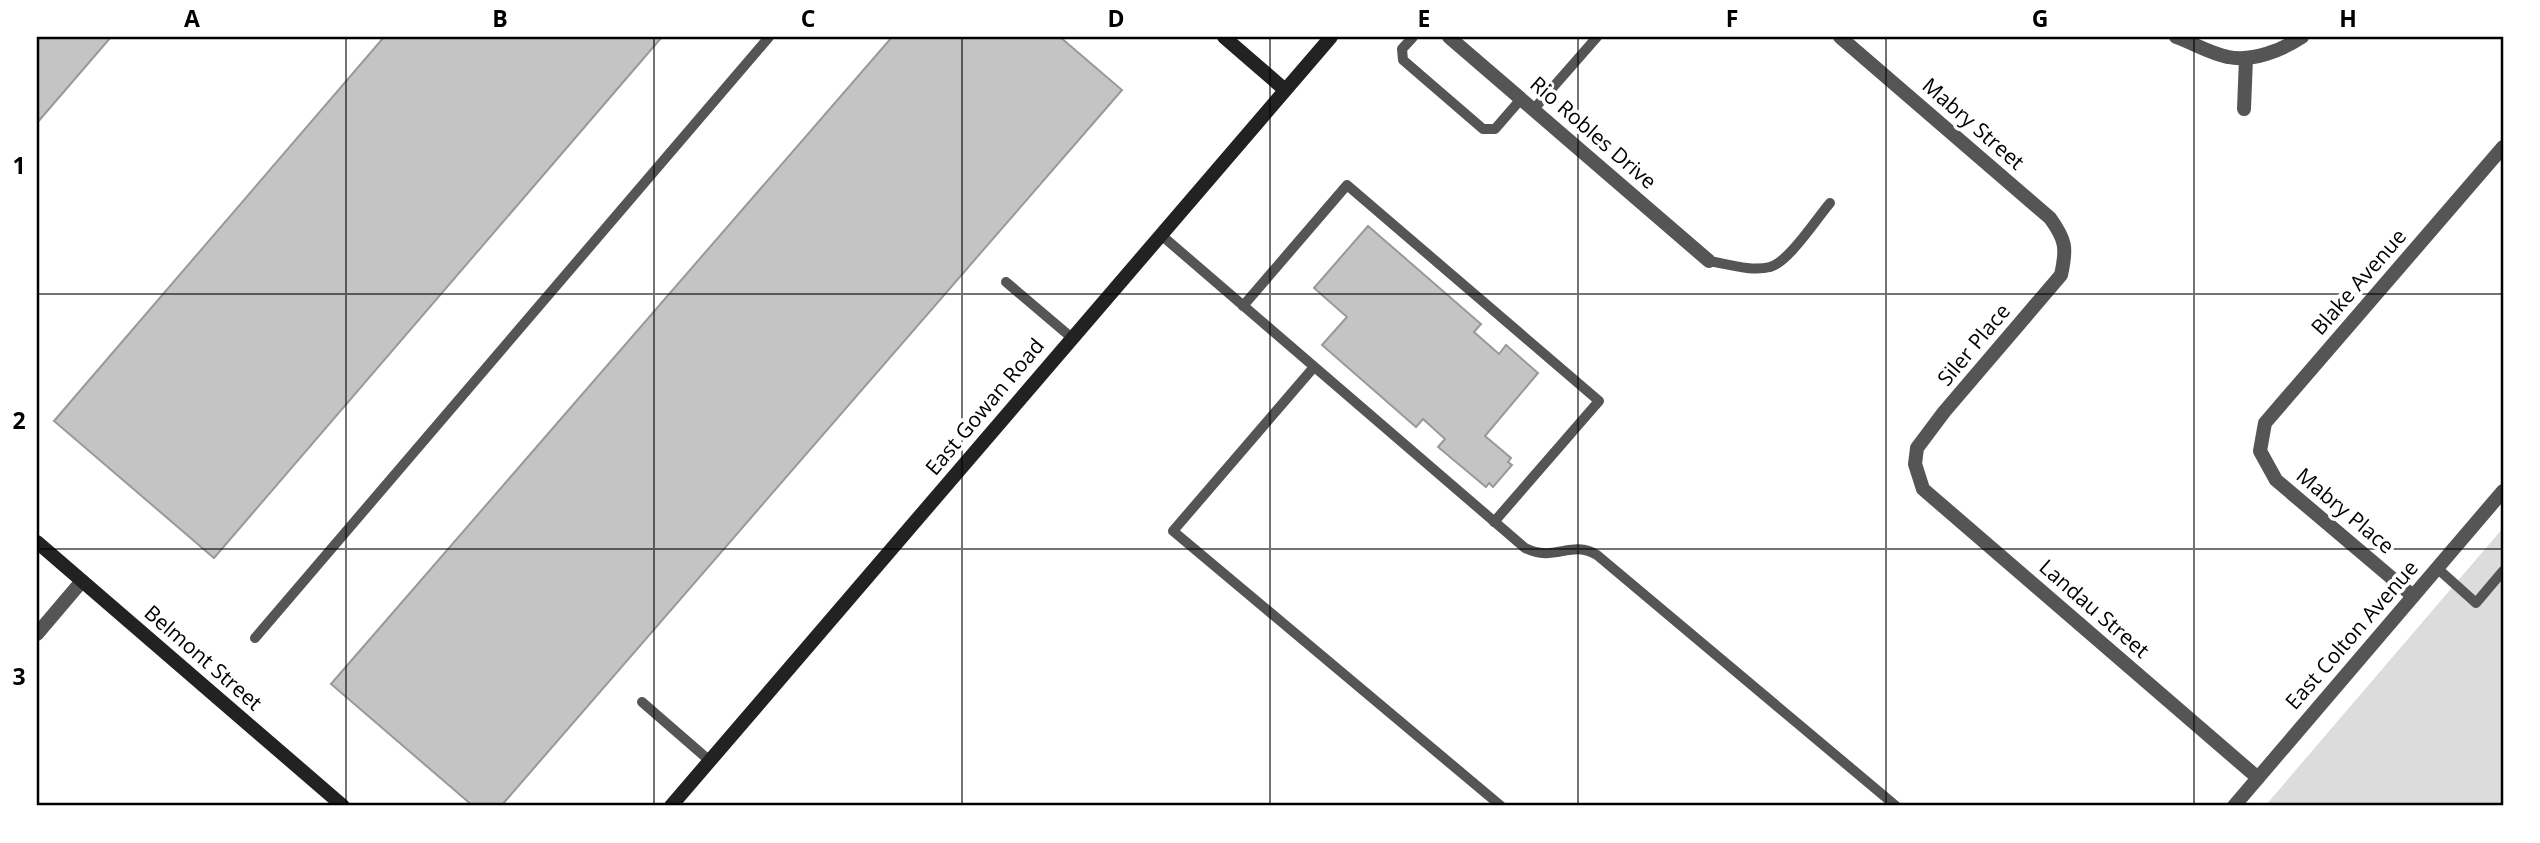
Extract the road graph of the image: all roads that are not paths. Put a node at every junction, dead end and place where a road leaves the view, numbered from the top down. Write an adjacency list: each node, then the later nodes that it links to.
1 (769, 37): 34 (lane)
2 (1224, 37): 11 (street)
3 (1331, 37): 11 (street, East Gowan Road)
4 (1413, 37): 12 (lane)
5 (1449, 37): 12 (street, Rio Robles Drive)
6 (1597, 37): 14 (lane)
7 (1840, 37): 18 (street, Mabry Street)
8 (2176, 37): 10 (street)
9 (2302, 37): 10 (street)
10 (2246, 58): 13 (street)
11 (1284, 89): 17 (street, East Gowan Road)
12 (1521, 99): 14 (street, Rio Robles Drive)
13 (2244, 109)
14 (1533, 110): 19 (street, Rio Robles Drive)
15 (2503, 147): 24 (street, Blake Avenue)
16 (1830, 203): 19 (lane)
17 (1160, 234): 21 (lane); 22 (street, East Gowan Road)
18 (2066, 253): 25 (street, Siler Place)
19 (1709, 261)
20 (1006, 282): 22 (lane)
21 (1243, 306): 23 (lane); 27 (lane)
22 (1072, 338): 36 (street, East Gowan Road)
23 (1314, 367): 27 (lane); 40 (lane)
24 (2260, 451): 32 (street, Mabry Place)
25 (1914, 464): 37 (street, Landau Street)
26 (2503, 491): 29 (street, East Colton Avenue)
27 (1494, 522): 41 (lane)
28 (37, 541): 31 (street, Belmont Street)
29 (2437, 568): 30 (lane); 32 (street, East Colton Avenue)
30 (2503, 571)
31 (82, 581): 33 (street); 39 (street, Belmont Street)
32 (2413, 596): 37 (street, East Colton Avenue)
33 (37, 634)
34 (255, 638)
35 (642, 702): 36 (lane)
36 (710, 761): 38 (street, East Gowan Road)
37 (2258, 778): 42 (street, East Colton Avenue)
38 (678, 804)
39 (343, 806)
40 (1501, 806)
41 (1896, 806)
42 (2234, 806)

